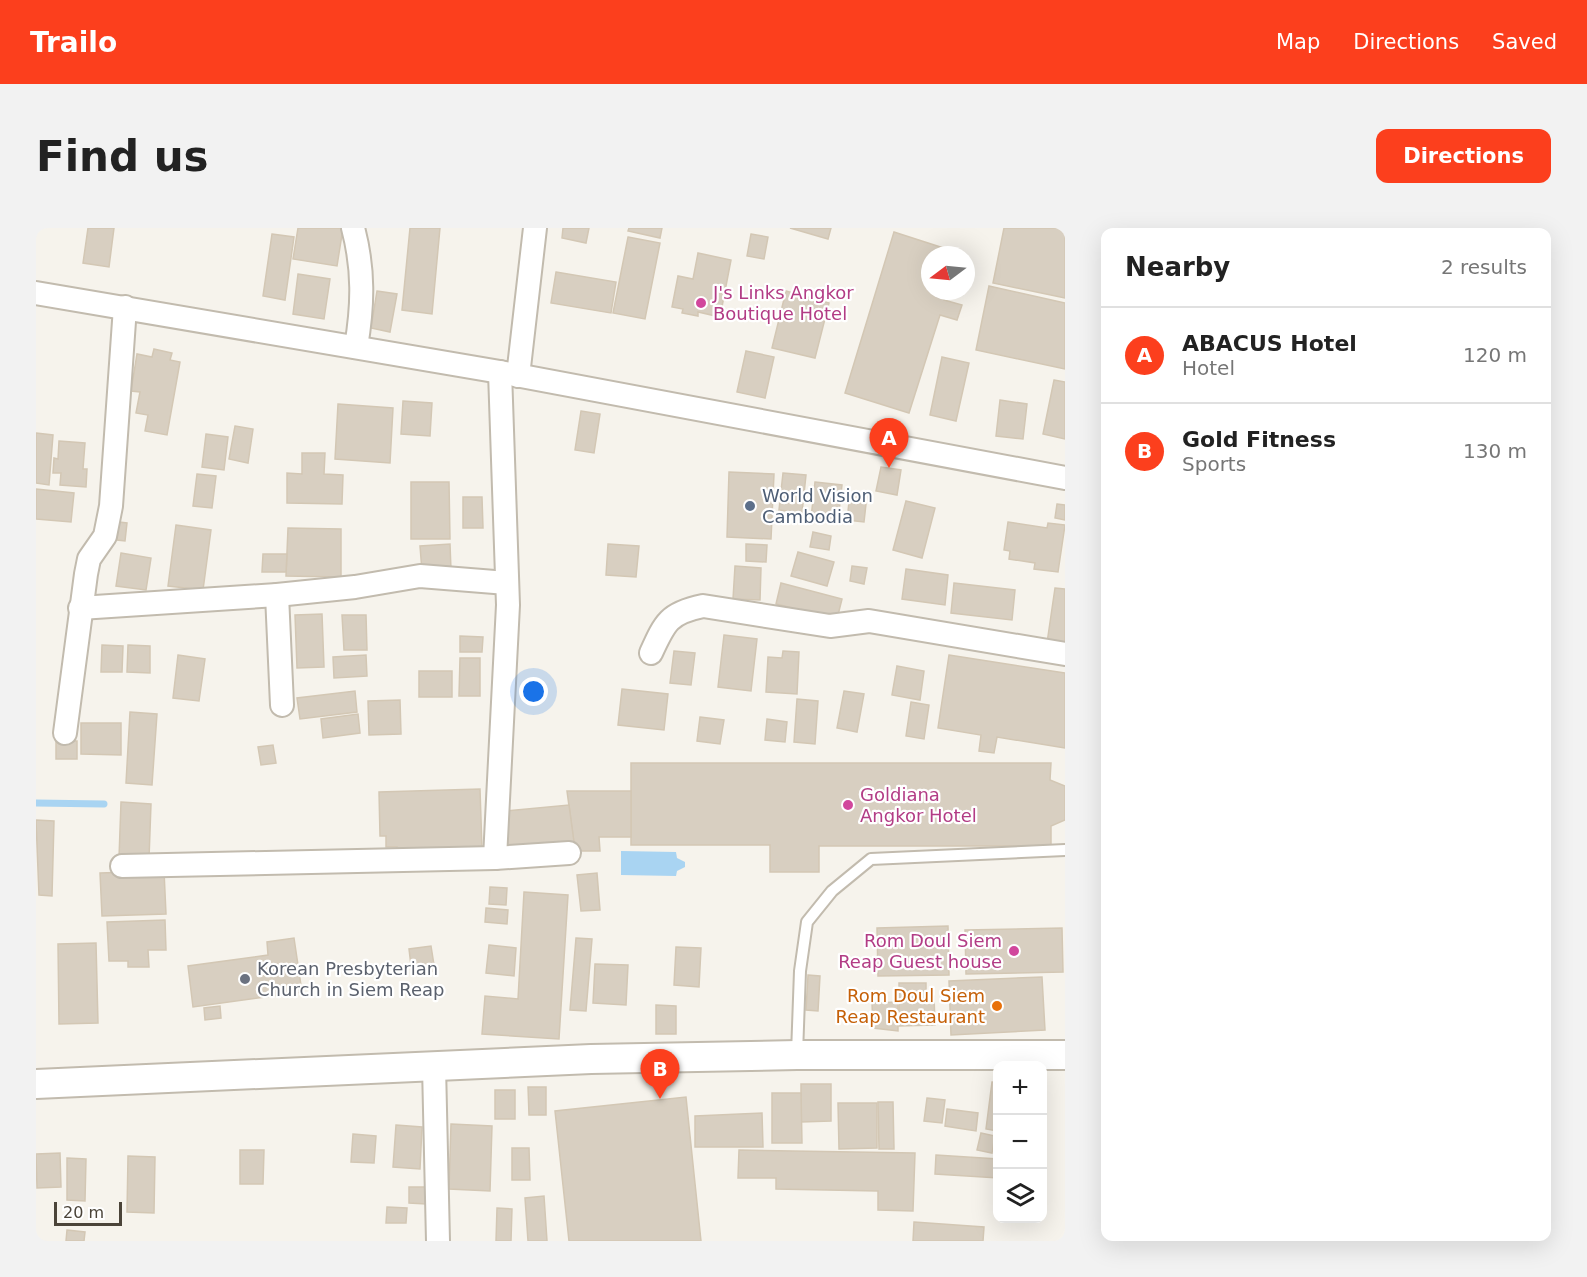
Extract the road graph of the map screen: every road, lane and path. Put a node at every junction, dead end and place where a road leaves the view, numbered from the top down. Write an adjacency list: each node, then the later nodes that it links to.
1 (353, 228): 5 (street)
2 (535, 228): 6 (street)
3 (36, 293): 4 (street)
4 (125, 307): 5 (street); 10 (street)
5 (356, 347): 6 (street)
6 (509, 374): 7 (street); 8 (street)
7 (1065, 478)
8 (507, 583): 9 (street); 17 (street)
9 (277, 595): 10 (street); 13 (street)
10 (80, 608): 14 (street)
11 (651, 653): 12 (street)
12 (1065, 654)
13 (282, 705)
14 (65, 733)
15 (1065, 850): 19 (lane)
16 (568, 853): 17 (street)
17 (495, 858): 18 (street)
18 (122, 866)
19 (797, 1055): 20 (street); 21 (street)
20 (1065, 1055)
21 (434, 1066): 22 (street); 23 (street)
22 (36, 1084)
23 (438, 1241)

